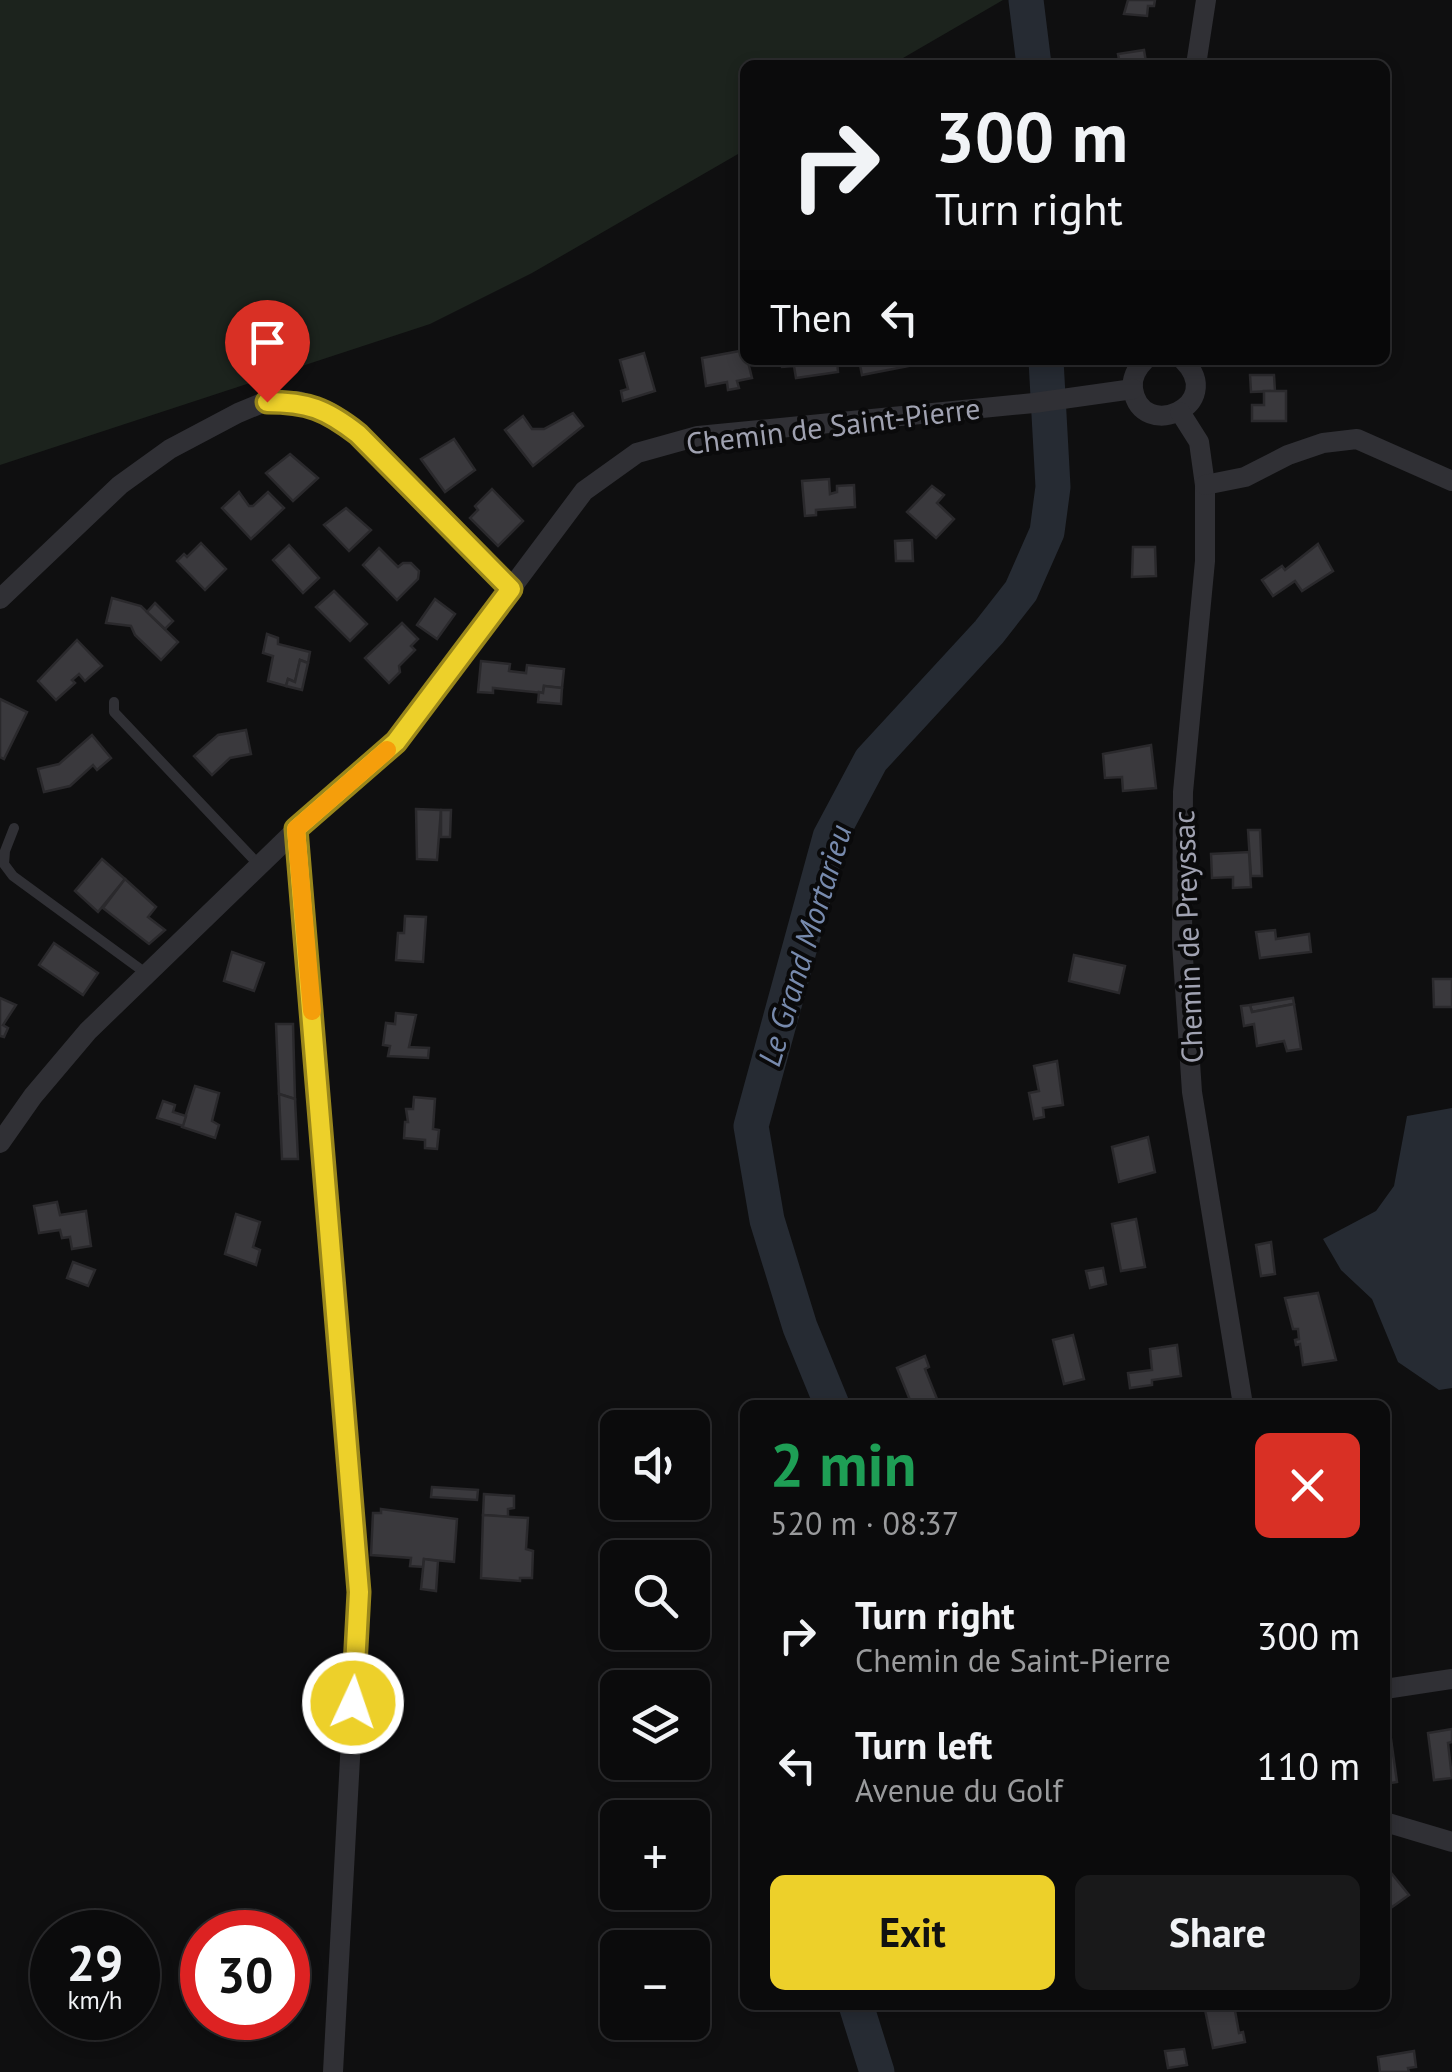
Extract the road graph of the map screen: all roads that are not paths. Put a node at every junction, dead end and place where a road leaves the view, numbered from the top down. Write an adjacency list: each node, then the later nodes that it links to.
1 (1206, 0): 2 (street)
2 (1197, 60)
3 (1140, 365): 5 (street)
4 (1188, 365): 6 (street)
5 (1133, 389): 6 (street); 9 (street, Chemin de Saint-Pierre)
6 (1180, 412): 8 (street, Chemin de Preyssac)
7 (1452, 481): 8 (street)
8 (1205, 485): 17 (street, Chemin de Preyssac)
9 (511, 589): 10 (street); 13 (street, Chemin de Saint-Pierre)
10 (0, 599)
11 (114, 702): 14 (lane)
12 (14, 828): 15 (lane)
13 (296, 829): 14 (street, Chemin de Saint-Pierre); 22 (street)
14 (259, 865): 15 (street, Chemin de Saint-Pierre)
15 (147, 974): 16 (street, Chemin de Saint-Pierre)
16 (0, 1144)
17 (1242, 1400)
18 (1452, 1680): 19 (street)
19 (1390, 1688)
20 (1390, 1823): 21 (street)
21 (1452, 1842)
22 (333, 2072)

